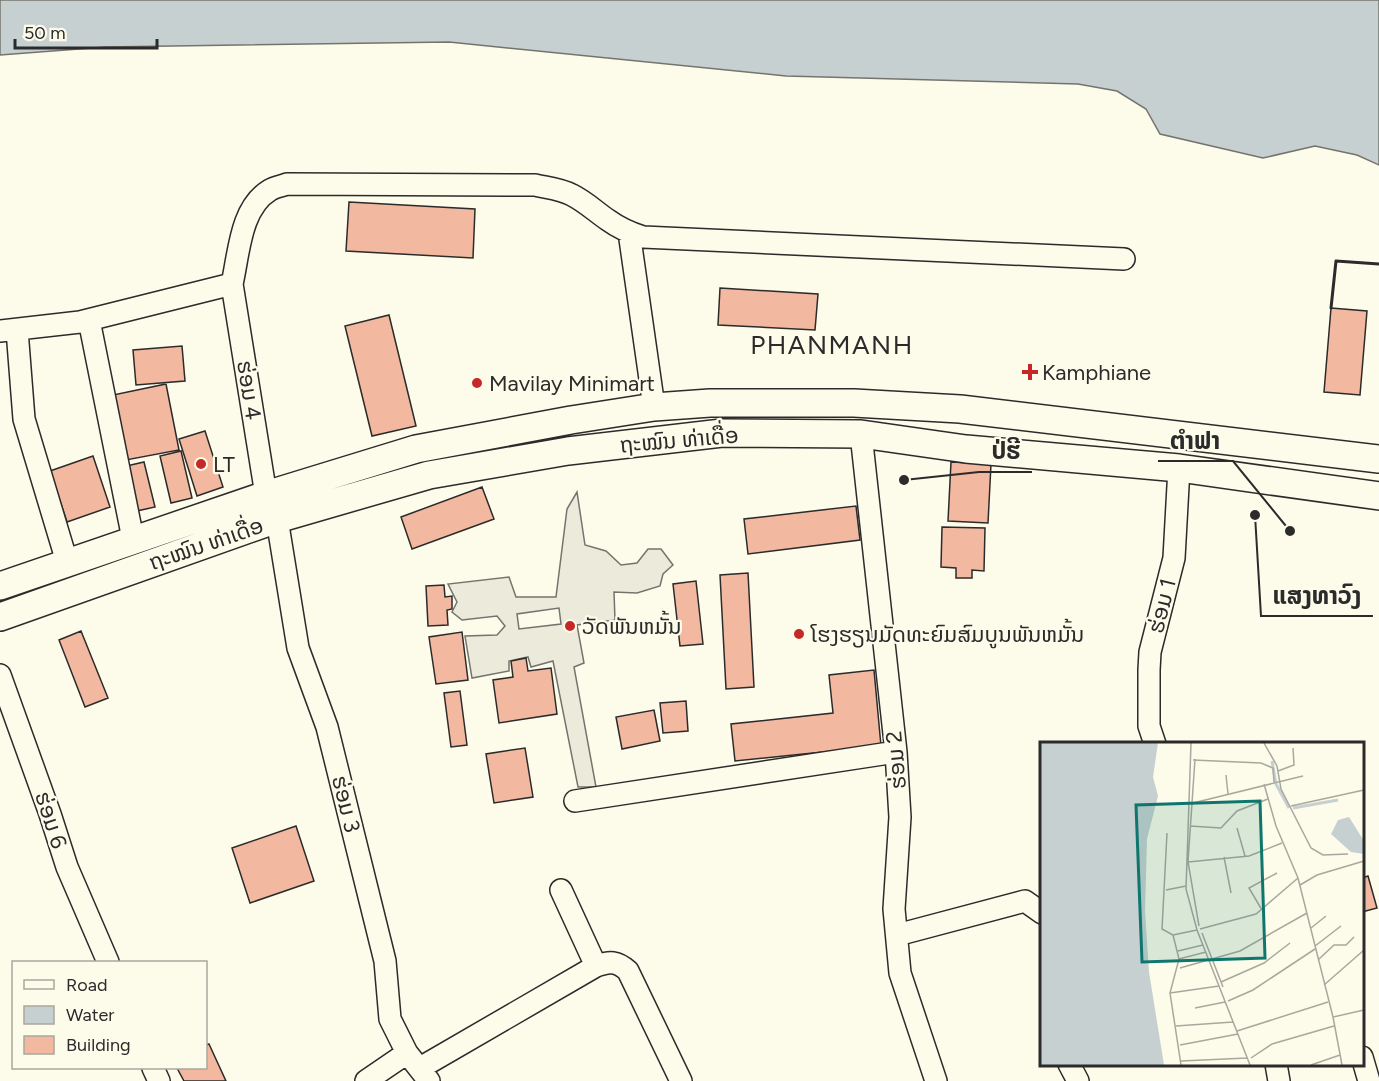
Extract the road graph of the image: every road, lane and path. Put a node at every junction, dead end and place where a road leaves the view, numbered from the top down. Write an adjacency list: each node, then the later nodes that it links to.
1 (629, 232): 2 (street); 3 (street); 6 (street)
2 (1124, 259)
3 (232, 284): 4 (street); 11 (street, ຮ່ອມ 4)
4 (88, 320): 5 (street); 12 (street)
5 (9, 331): 13 (street)
6 (654, 407): 8 (main road, ຖະໝົນ ທ່າເດື່ອ); 11 (main road, ຖະໝົນ ທ່າເດື່ອ)
7 (861, 434): 9 (main road, ຖະໝົນ ທ່າເດື່ອ); 11 (main road, ຖະໝົນ ທ່າເດື່ອ); 18 (street, ຮ່ອມ 2)
8 (1379, 459)
9 (1179, 468): 10 (main road, ຖະໝົນ ທ່າເດື່ອ); 17 (street, ຮ່ອມ 1)
10 (1378, 501)
11 (271, 507): 12 (main road, ຖະໝົນ ທ່າເດື່ອ); 15 (main road, ຖະໝົນ ທ່າເດື່ອ); 28 (street, ຮ່ອມ 3)
12 (133, 539): 13 (main road, ຖະໝົນ ທ່າເດື່ອ)
13 (67, 562): 14 (main road, ຖະໝົນ ທ່າເດື່ອ)
14 (0, 586)
15 (0, 617)
16 (0, 675): 23 (street, ຮ່ອມ 6)
17 (1154, 742)
18 (896, 752): 19 (street); 22 (street, ຮ່ອມ 2)
19 (575, 801)
20 (561, 890): 24 (street)
21 (1040, 912): 22 (street)
22 (897, 935): 31 (street, ຮ່ອມ 2)
23 (107, 961)
24 (596, 966): 28 (street); 30 (street)
25 (1364, 1065): 34 (street)
26 (1070, 1066): 32 (street)
27 (1276, 1066): 33 (street)
28 (419, 1067): 29 (street)
29 (366, 1081)
30 (681, 1081)
31 (936, 1081)
32 (1078, 1081)
33 (1279, 1081)
34 (1369, 1081)

